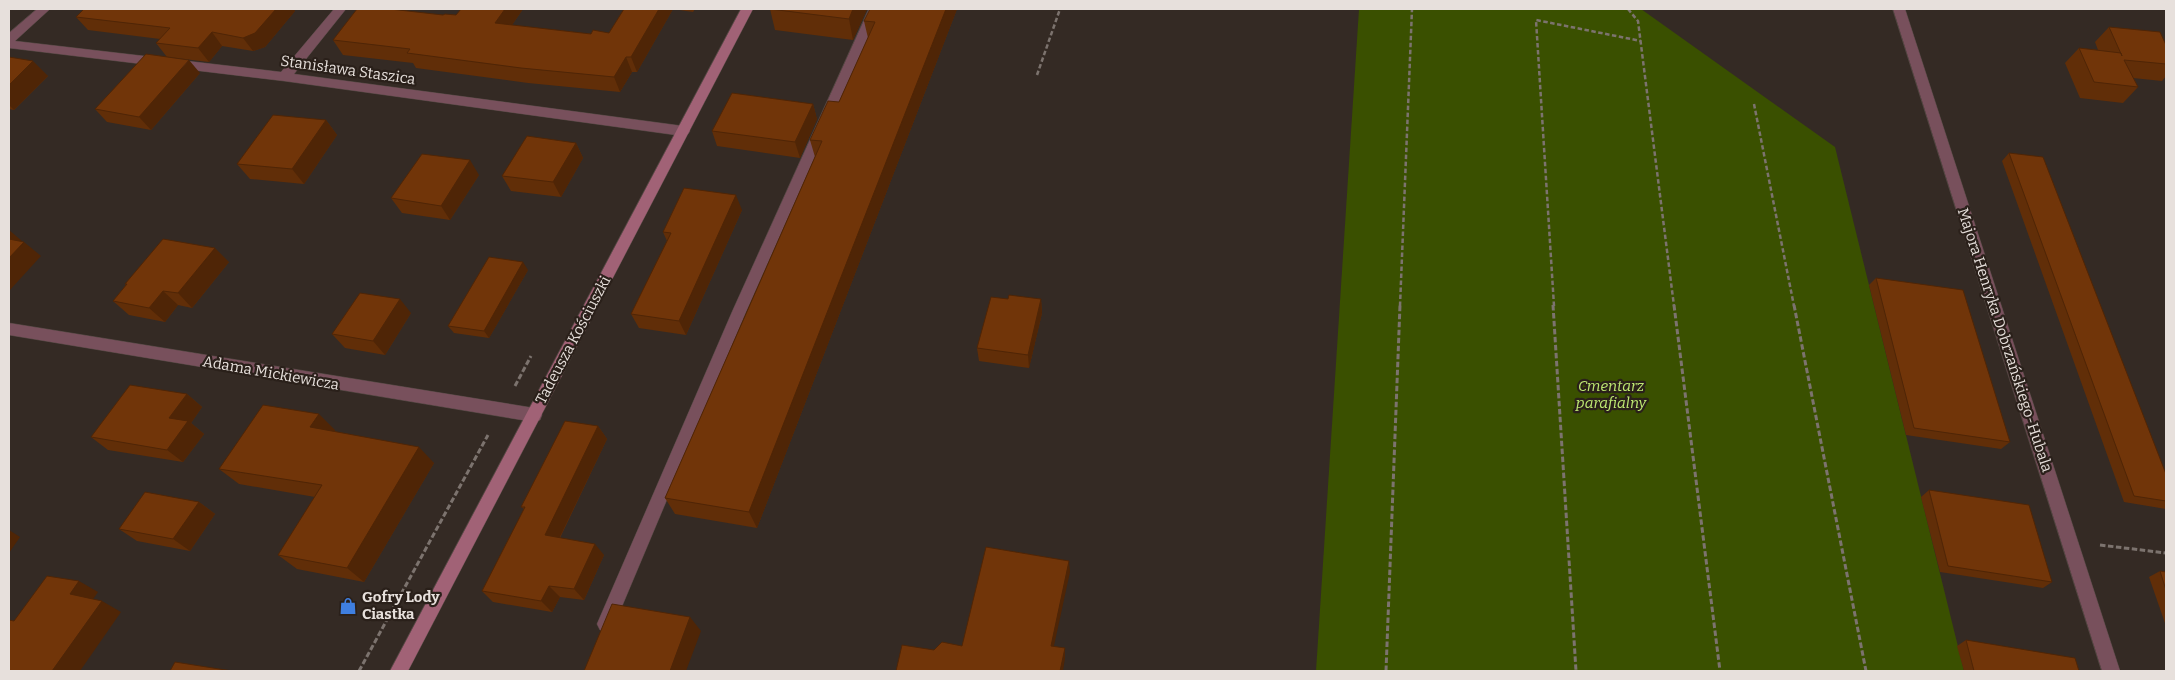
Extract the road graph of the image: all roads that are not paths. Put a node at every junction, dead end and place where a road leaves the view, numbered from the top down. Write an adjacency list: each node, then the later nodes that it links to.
1 (44, 9): 6 (street)
2 (340, 9): 8 (street)
3 (746, 9): 9 (main road, Tadeusza Kościuszki)
4 (875, 9): 12 (street)
5 (1899, 9): 14 (street, Majora Henryka Dobrzańskiego-Hubala)
6 (9, 39)
7 (9, 44): 8 (street, Stanisława Staszica)
8 (284, 78): 9 (street, Stanisława Staszica)
9 (683, 131): 11 (main road, Tadeusza Kościuszki)
10 (9, 329): 11 (street, Adama Mickiewicza)
11 (534, 415): 13 (main road, Tadeusza Kościuszki)
12 (602, 635)
13 (399, 671)
14 (2111, 671)

